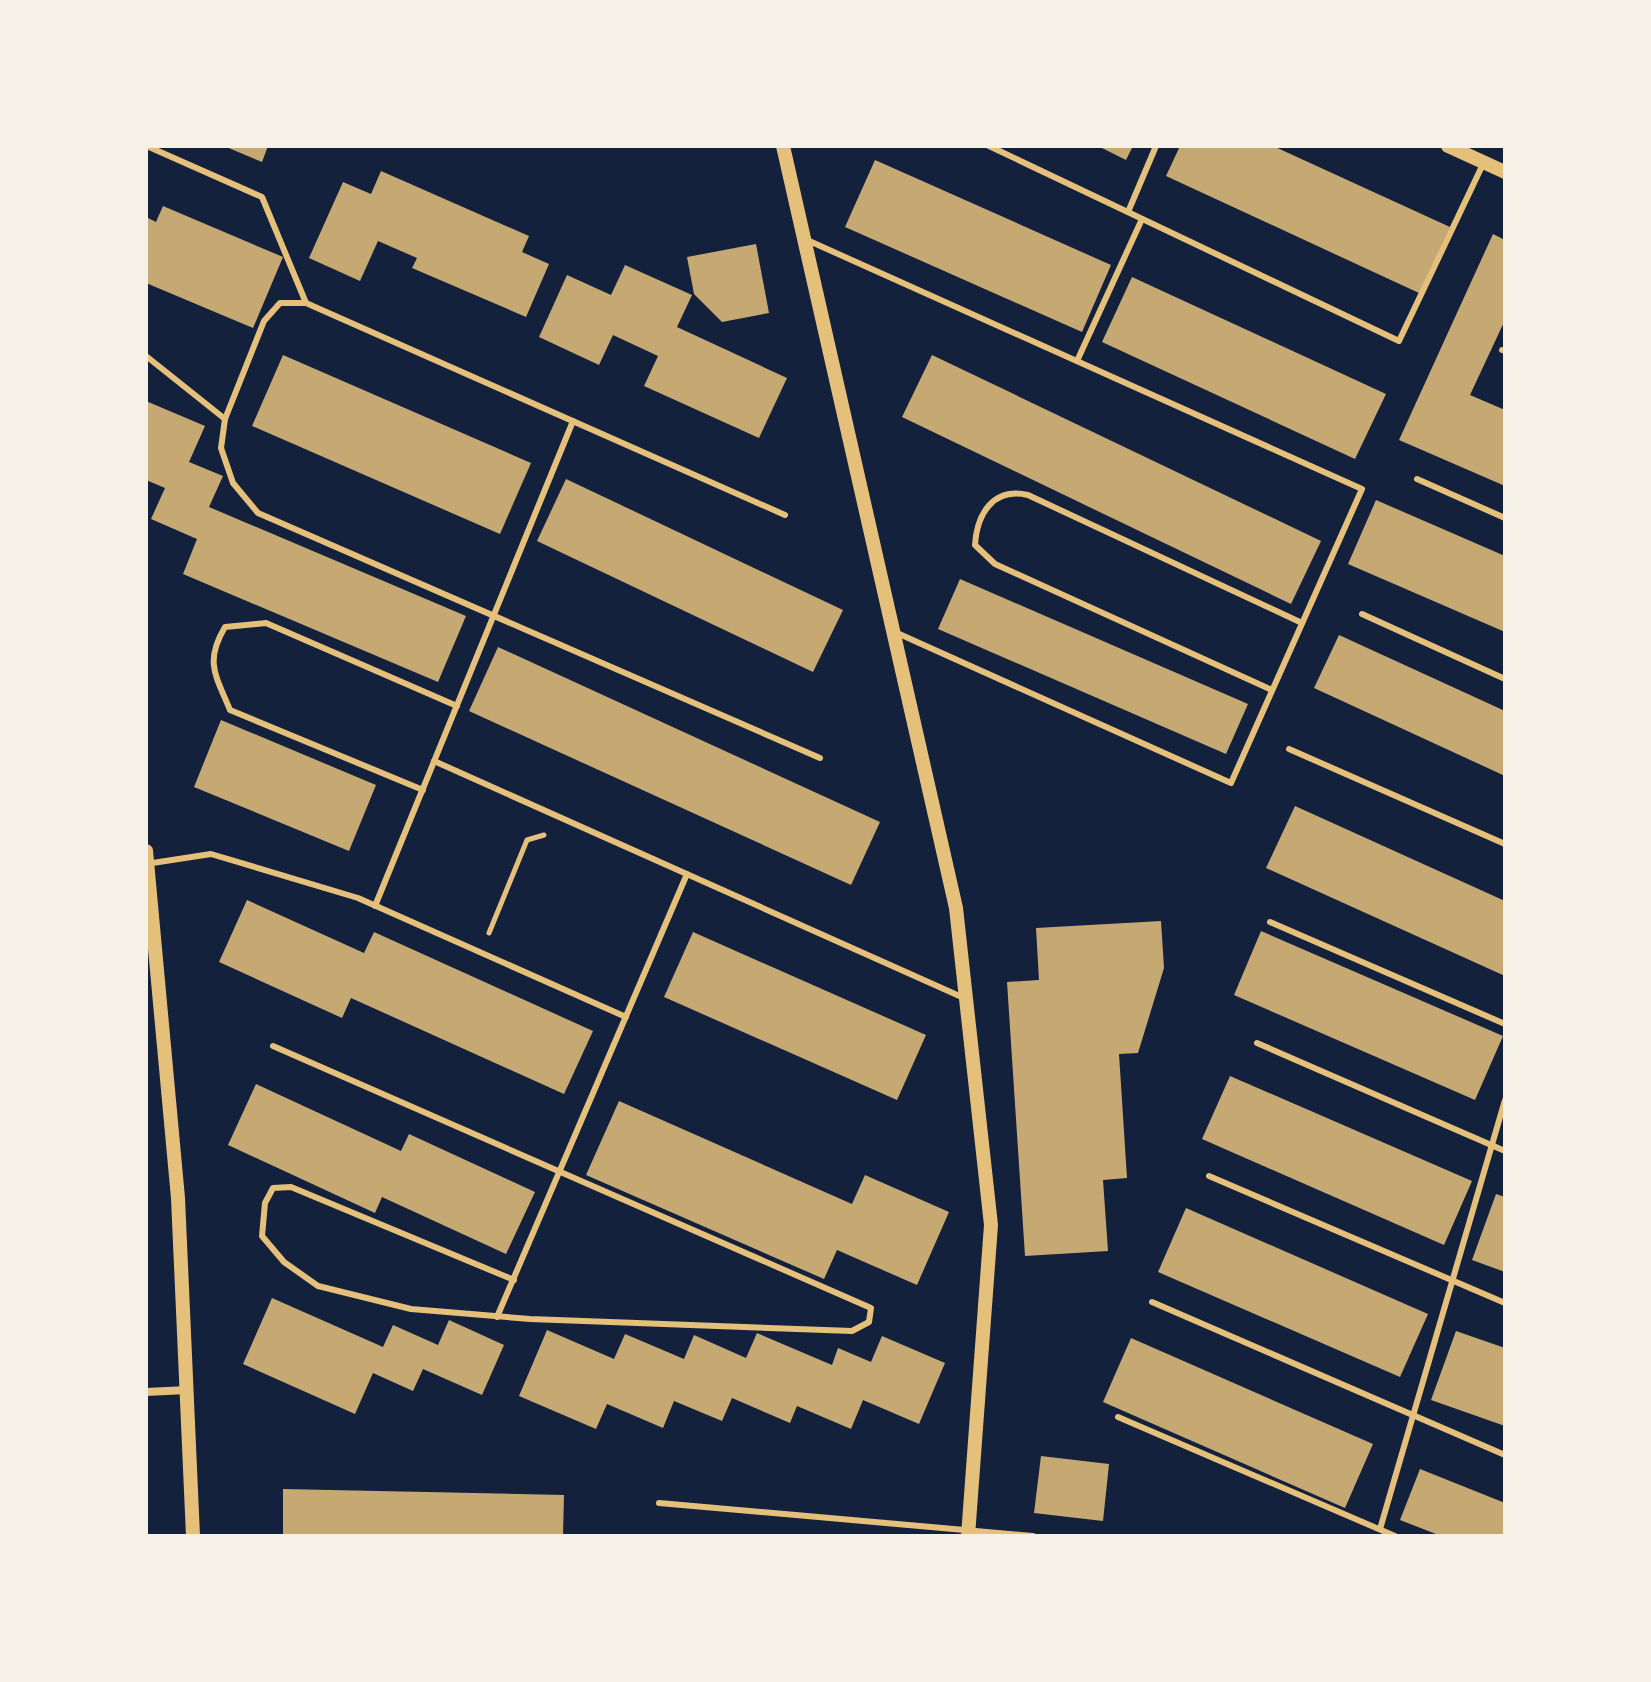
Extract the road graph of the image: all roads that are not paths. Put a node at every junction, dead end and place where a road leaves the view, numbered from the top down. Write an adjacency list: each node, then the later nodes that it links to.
1 (783, 146): 10 (street)
2 (989, 146): 8 (lane)
3 (1156, 146): 8 (lane)
4 (1450, 146): 6 (street)
5 (149, 147): 11 (lane)
6 (1484, 162): 7 (street); 9 (lane)
7 (1505, 172)
8 (1128, 212): 9 (lane)
9 (1142, 219): 13 (lane)
10 (804, 238): 13 (lane); 22 (street)
11 (306, 303): 14 (lane); 15 (lane)
12 (146, 356): 14 (lane)
13 (1077, 361): 21 (lane)
14 (225, 419): 20 (lane)
15 (573, 421): 17 (lane); 20 (lane)
16 (1417, 479): 18 (lane)
17 (785, 515)
18 (1505, 518)
19 (1362, 614): 23 (lane)
20 (494, 616): 25 (lane); 27 (lane)
21 (1302, 623): 24 (lane); 24 (lane)
22 (893, 631): 24 (lane); 35 (street)
23 (1505, 679)
24 (1272, 690)
25 (457, 706): 28 (lane); 29 (lane)
26 (1289, 749): 30 (lane)
27 (820, 758)
28 (434, 761): 29 (lane); 32 (lane)
29 (423, 790): 33 (lane)
30 (1505, 844)
31 (146, 860): 33 (lane); 50 (street)
32 (687, 874): 35 (lane); 36 (lane)
33 (375, 906): 36 (lane)
34 (1270, 922): 37 (lane)
35 (967, 999): 57 (street)
36 (626, 1017): 43 (lane)
37 (1505, 1024)
38 (1257, 1043): 41 (lane)
39 (273, 1046): 43 (lane)
40 (1505, 1100): 41 (lane)
41 (1492, 1146): 42 (lane); 46 (lane)
42 (1505, 1151)
43 (560, 1172): 45 (lane); 49 (lane)
44 (1209, 1176): 46 (lane)
45 (514, 1280): 49 (lane); 49 (lane)
46 (1452, 1280): 48 (lane); 52 (lane)
47 (1152, 1302): 52 (lane)
48 (1505, 1303)
49 (497, 1317)
50 (187, 1390): 51 (street); 58 (street)
51 (146, 1392)
52 (1413, 1415): 54 (lane); 56 (lane)
53 (1118, 1417): 56 (lane)
54 (1505, 1455)
55 (659, 1503): 57 (lane)
56 (1380, 1529): 60 (lane)
57 (968, 1533): 59 (lane)
58 (193, 1536)
59 (1033, 1536)
60 (1395, 1536)

